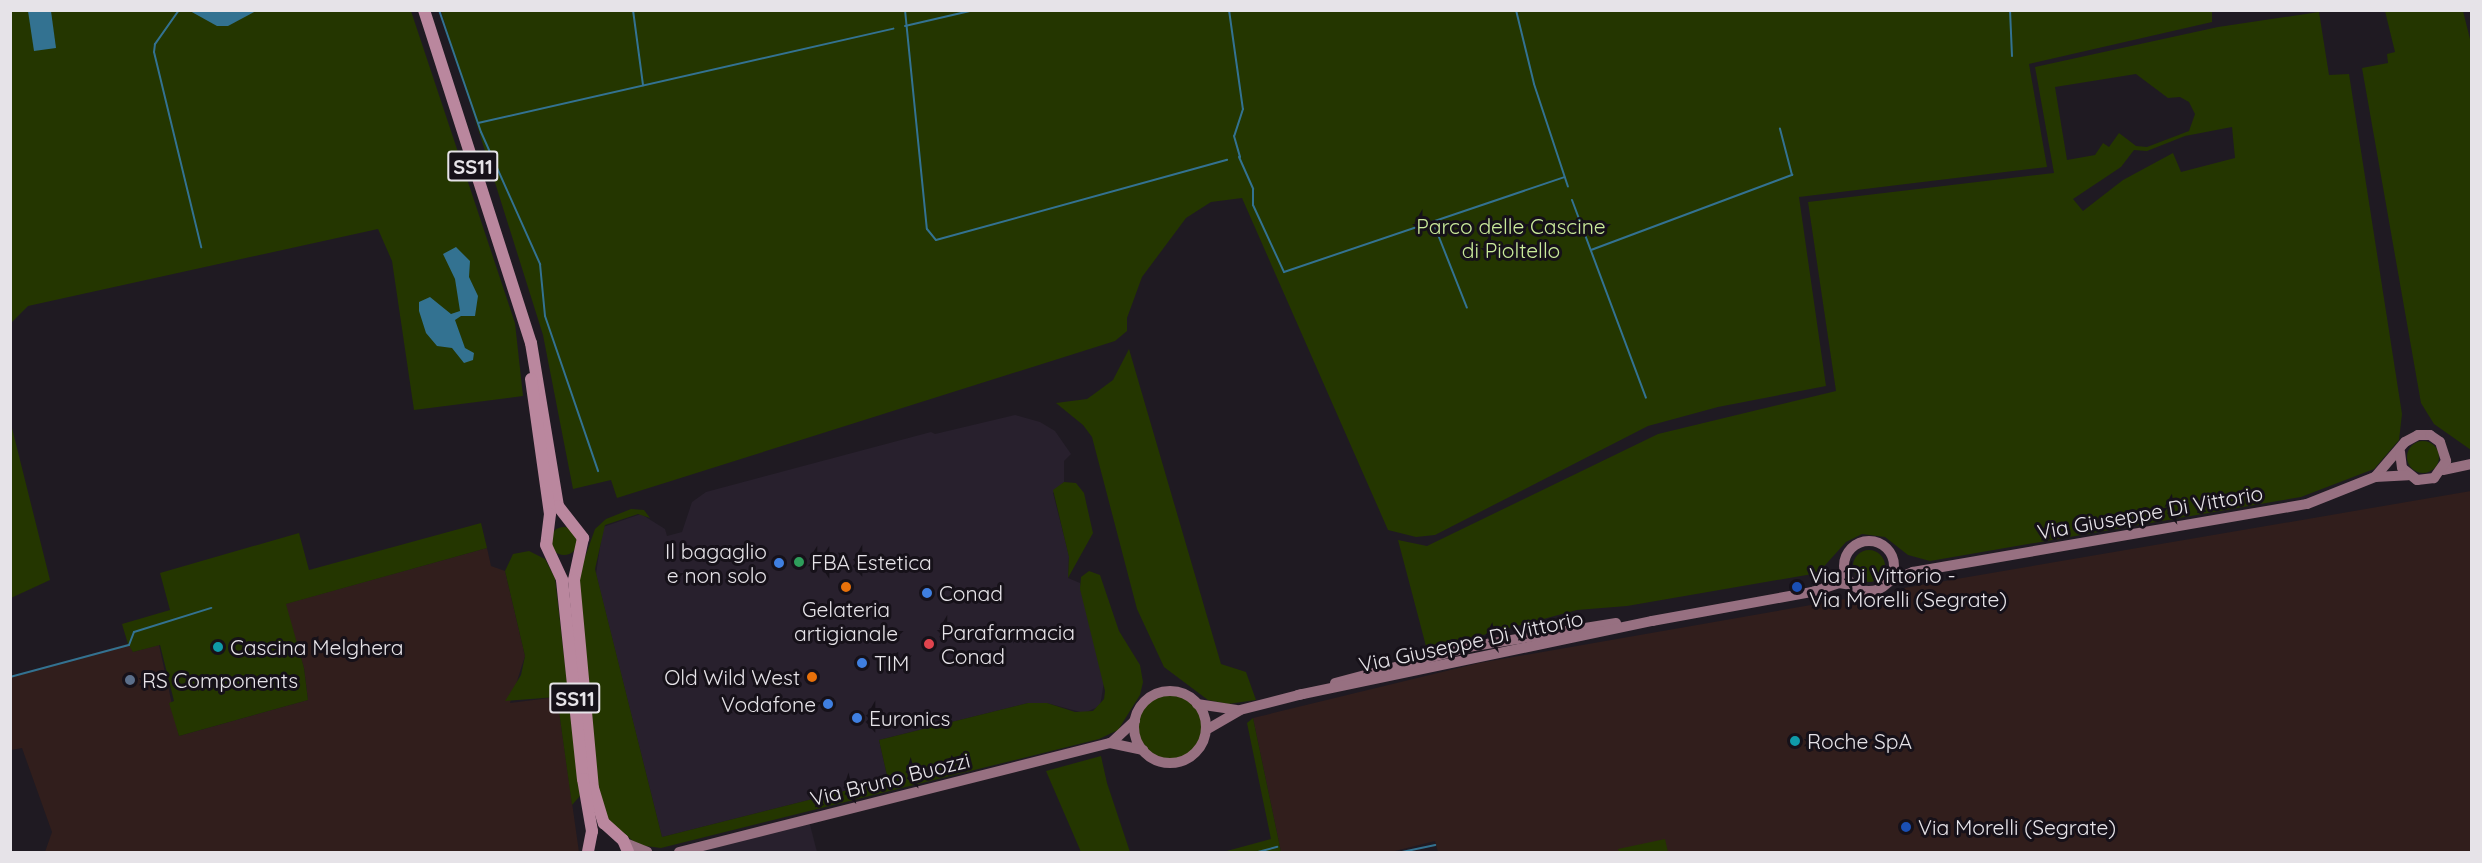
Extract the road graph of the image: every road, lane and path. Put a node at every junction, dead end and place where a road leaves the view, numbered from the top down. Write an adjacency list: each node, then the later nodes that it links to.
1 (424, 10): 2 (main road, SS11)
2 (524, 321): 9 (main road, SS11); 10 (main road, SS11)
3 (2445, 450): 4 (main road, Via Giuseppe Di Vittorio); 5 (main road, Via Giuseppe Di Vittorio); 6 (main road)
4 (2400, 452): 7 (main road); 8 (main road, Via Giuseppe Di Vittorio)
5 (2470, 464): 6 (main road, Via Giuseppe Di Vittorio)
6 (2443, 470): 7 (main road, Via Giuseppe Di Vittorio)
7 (2408, 475): 8 (main road, Via Giuseppe Di Vittorio)
8 (2375, 477): 15 (main road, Via Giuseppe Di Vittorio)
9 (568, 523): 10 (main road); 11 (main road, SS11)
10 (547, 533): 13 (main road, SS11)
11 (580, 553): 13 (main road); 25 (main road, SS11)
12 (1891, 554): 14 (main road); 15 (main road, Via Giuseppe Di Vittorio); 16 (main road)
13 (552, 556): 26 (main road, SS11)
14 (1844, 563): 17 (main road); 18 (main road, Via Giuseppe Di Vittorio)
15 (1928, 570): 16 (main road, Via Giuseppe Di Vittorio)
16 (1889, 582): 17 (main road)
17 (1852, 585): 18 (main road, Via Giuseppe Di Vittorio)
18 (1812, 592): 20 (main road, Via Giuseppe Di Vittorio)
19 (1197, 704): 20 (main road, Via Giuseppe Di Vittorio); 21 (main road); 22 (main road)
20 (1240, 710): 22 (main road, Via Giuseppe Di Vittorio)
21 (1136, 721): 23 (main road, Via Bruno Buozzi); 24 (main road)
22 (1206, 730): 24 (main road)
23 (1110, 743): 24 (main road, Via Bruno Buozzi); 29 (main road, Via Bruno Buozzi)
24 (1143, 750)
25 (613, 833): 26 (main road, SS11); 27 (main road, SS11)
26 (589, 847)
27 (626, 848): 28 (main road)
28 (647, 852)
29 (679, 852)

